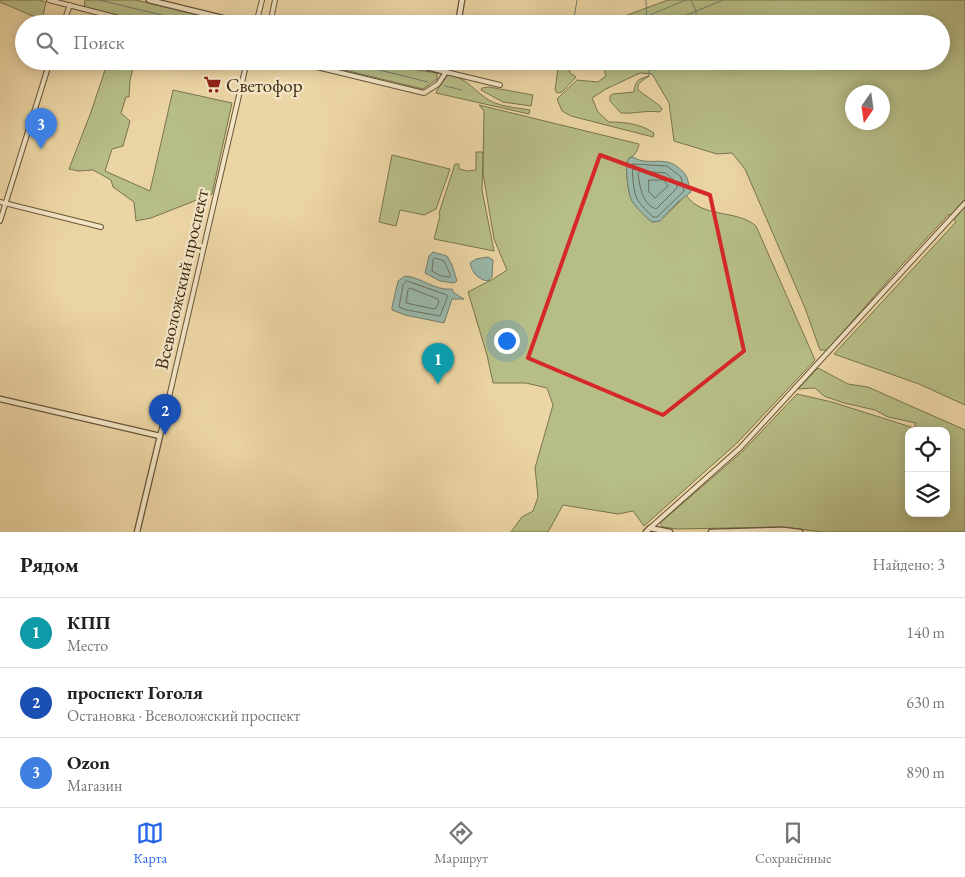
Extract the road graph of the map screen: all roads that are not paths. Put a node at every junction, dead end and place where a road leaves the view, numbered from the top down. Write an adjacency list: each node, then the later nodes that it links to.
1 (48, 0): 7 (street)
2 (149, 0): 6 (street)
3 (262, 0): 11 (street)
4 (276, 0): 12 (street)
5 (462, 0): 13 (street)
6 (156, 1): 10 (street)
7 (70, 6): 8 (street); 9 (street)
8 (66, 15)
9 (106, 15)
10 (211, 15)
11 (258, 15)
12 (272, 15)
13 (460, 15)
14 (47, 70): 21 (street)
15 (245, 70): 26 (street, Всеволожский проспект)
16 (329, 70): 18 (street)
17 (438, 70): 18 (street)
18 (446, 72): 19 (street)
19 (500, 85)
20 (0, 202): 21 (street)
21 (6, 203): 23 (street); 24 (street)
22 (965, 203): 27 (street)
23 (0, 221)
24 (101, 227)
25 (0, 398): 26 (street)
26 (160, 436): 28 (street, Всеволожский проспект)
27 (648, 530): 29 (street)
28 (137, 532)
29 (670, 532)
30 (711, 532): 31 (street)
31 (800, 532)

